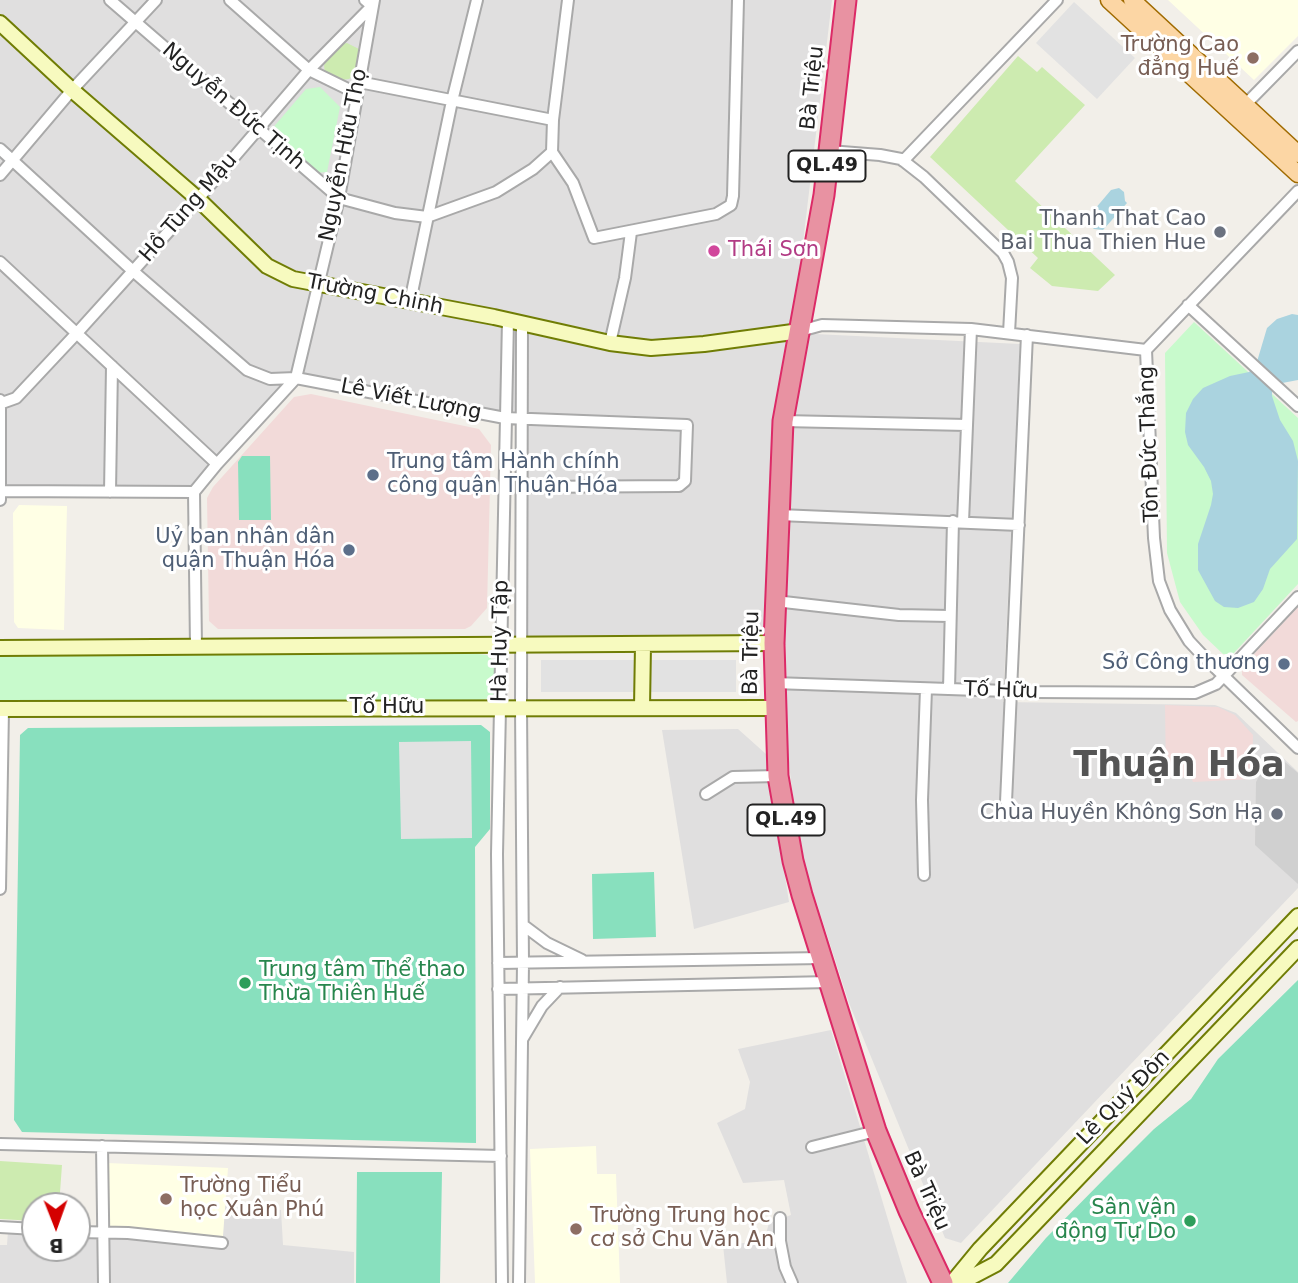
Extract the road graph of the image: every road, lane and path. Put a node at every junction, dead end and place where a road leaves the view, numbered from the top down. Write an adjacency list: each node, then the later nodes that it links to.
1 (110, 0): 13 (street, Nguyễn Đức Tịnh)
2 (156, 0): 13 (street)
3 (230, 0): 15 (street)
4 (477, 0): 18 (street)
5 (569, 0): 20 (street)
6 (738, 0): 34 (street)
7 (846, 0): 23 (highway, Bà Triệu / QL.49)
8 (1057, 0): 27 (street)
9 (1109, 0): 28 (main road)
10 (1132, 0): 19 (main road)
11 (371, 2): 15 (street, Hồ Tùng Mậu); 16 (street, Nguyễn Hữu Thọ)
12 (0, 23): 17 (street, Trường Chinh)
13 (136, 23): 17 (street); 21 (street, Nguyễn Đức Tịnh)
14 (1298, 51): 19 (street)
15 (309, 70): 16 (street); 21 (street, Hồ Tùng Mậu)
16 (358, 88): 18 (street); 31 (street, Nguyễn Hữu Thọ)
17 (72, 90): 26 (street); 32 (street, Trường Chinh)
18 (452, 102): 20 (street); 33 (street)
19 (1245, 105): 25 (main road)
20 (553, 120): 24 (street)
21 (257, 129): 31 (street, Nguyễn Đức Tịnh); 32 (street, Hồ Tùng Mậu)
22 (0, 149): 26 (street, Lê Viết Lượng)
23 (829, 151): 27 (street); 42 (highway, Bà Triệu / QL.49)
24 (552, 152): 33 (street, Nguyễn Đức Tịnh); 34 (street)
25 (1298, 154)
26 (13, 160): 29 (street); 36 (street, Lê Viết Lượng)
27 (903, 161): 44 (street)
28 (1298, 174)
29 (0, 175)
30 (1298, 191): 39 (street)
31 (339, 198): 33 (street, Nguyễn Đức Tịnh); 37 (street, Nguyễn Hữu Thọ)
32 (198, 199): 36 (street, Hồ Tùng Mậu); 37 (street, Trường Chinh)
33 (427, 218): 38 (street)
34 (631, 232): 46 (street)
35 (0, 262): 43 (street)
36 (133, 271): 43 (street, Hồ Tùng Mậu); 49 (street, Lê Viết Lượng)
37 (318, 285): 38 (street, Trường Chinh); 49 (street, Nguyễn Hữu Thọ)
38 (410, 302): 40 (street, Trường Chinh)
39 (1188, 305): 47 (street); 51 (street)
40 (515, 322): 46 (street, Trường Chinh); 52 (street, Hà Huy Tập); 53 (street, Hà Huy Tập)
41 (971, 329): 42 (street, Tôn Đức Thắng); 44 (street, Tôn Đức Thắng); 55 (street)
42 (800, 331): 46 (street, Trường Chinh); 54 (highway, Bà Triệu / QL.49)
43 (77, 333): 48 (street); 50 (street, Hồ Tùng Mậu)
44 (1009, 333): 45 (street, Tôn Đức Thắng)
45 (1027, 335): 47 (street, Tôn Đức Thắng); 64 (street)
46 (610, 343)
47 (1146, 350): 74 (street, Tôn Đức Thắng)
48 (112, 366): 56 (street); 59 (street)
49 (296, 378): 52 (street, Lê Viết Lượng); 56 (street, Nguyễn Hữu Thọ)
50 (1, 402): 58 (street)
51 (1298, 406)
52 (505, 418): 53 (street, Lê Viết Lượng); 70 (street, Hà Huy Tập)
53 (523, 420): 57 (street, Hà Huy Tập); 57 (street, Lê Viết Lượng)
54 (783, 421): 55 (street); 62 (highway, Bà Triệu / QL.49)
55 (967, 425): 63 (street)
56 (217, 464): 60 (street, Nguyễn Hữu Thọ)
57 (522, 487): 71 (street, Hà Huy Tập)
58 (0, 491): 59 (street); 61 (street)
59 (110, 492): 60 (street)
60 (194, 492): 72 (street)
61 (0, 500)
62 (779, 514): 63 (street); 66 (highway, Bà Triệu / QL.49)
63 (958, 522): 64 (street); 67 (street)
64 (1019, 525): 78 (street)
65 (1298, 597): 74 (street, Tố Hữu)
66 (775, 601): 67 (street); 68 (highway, Bà Triệu / QL.49)
67 (950, 616): 77 (street)
68 (774, 643): 69 (street); 75 (highway, Bà Triệu / QL.49)
69 (643, 645): 71 (street); 81 (street)
70 (501, 646): 71 (street); 72 (street); 79 (street, Hà Huy Tập)
71 (522, 646): 80 (street, Hà Huy Tập)
72 (196, 647): 73 (street)
73 (0, 648)
74 (1224, 677): 78 (street, Tố Hữu); 84 (street, Tôn Đức Thắng)
75 (774, 683): 76 (street, Tố Hữu); 82 (highway, Bà Triệu / QL.49)
76 (926, 689): 77 (street, Tố Hữu); 88 (street)
77 (949, 689): 78 (street, Tố Hữu)
78 (1012, 691): 87 (street)
79 (499, 707): 80 (street, Tố Hữu); 83 (street, Tố Hữu); 94 (street, Hà Huy Tập)
80 (521, 707): 81 (street, Tố Hữu); 91 (street, Hà Huy Tập)
81 (642, 707): 82 (street, Tố Hữu)
82 (774, 708): 85 (highway, Bà Triệu / QL.49)
83 (1, 709): 89 (street)
84 (1298, 748)
85 (778, 776): 86 (street); 93 (highway, Bà Triệu / QL.49)
86 (706, 794)
87 (1006, 802)
88 (924, 875)
89 (0, 889)
90 (1298, 916): 102 (street, Lê Quý Đôn)
91 (523, 925): 95 (street, Hà Huy Tập); 96 (street)
92 (1298, 948): 103 (street, Lê Quý Đôn)
93 (823, 958): 96 (street); 97 (highway, Bà Triệu / QL.49)
94 (498, 963): 95 (street); 100 (street, Hà Huy Tập)
95 (523, 963): 96 (street); 99 (street, Hà Huy Tập)
96 (587, 963)
97 (830, 982): 98 (street); 106 (highway, Bà Triệu / QL.49)
98 (560, 987): 99 (street); 101 (street)
99 (523, 988): 100 (street); 101 (street, Hà Huy Tập)
100 (498, 989): 104 (street, Hà Huy Tập)
101 (522, 1040): 105 (street, Hà Huy Tập)
102 (1153, 1068): 103 (street); 124 (street, Lê Quý Đôn)
103 (1169, 1084): 125 (street, Lê Quý Đôn)
104 (500, 1100): 105 (street); 110 (street, Hà Huy Tập)
105 (522, 1102): 115 (street, Hà Huy Tập)
106 (876, 1131): 109 (street); 123 (highway, Bà Triệu / QL.49)
107 (0, 1144): 108 (street)
108 (102, 1146): 110 (street); 117 (street)
109 (812, 1147)
110 (501, 1156): 114 (street, Hà Huy Tập)
111 (780, 1218): 122 (street)
112 (0, 1227): 113 (street)
113 (21, 1228)
114 (502, 1228): 115 (street); 120 (street, Hà Huy Tập)
115 (520, 1228): 121 (street, Hà Huy Tập)
116 (91, 1232): 117 (street)
117 (103, 1233): 118 (street); 119 (street)
118 (222, 1243)
119 (104, 1283)
120 (502, 1283)
121 (519, 1283)
122 (792, 1283)
123 (943, 1283)
124 (952, 1283)
125 (960, 1283)

